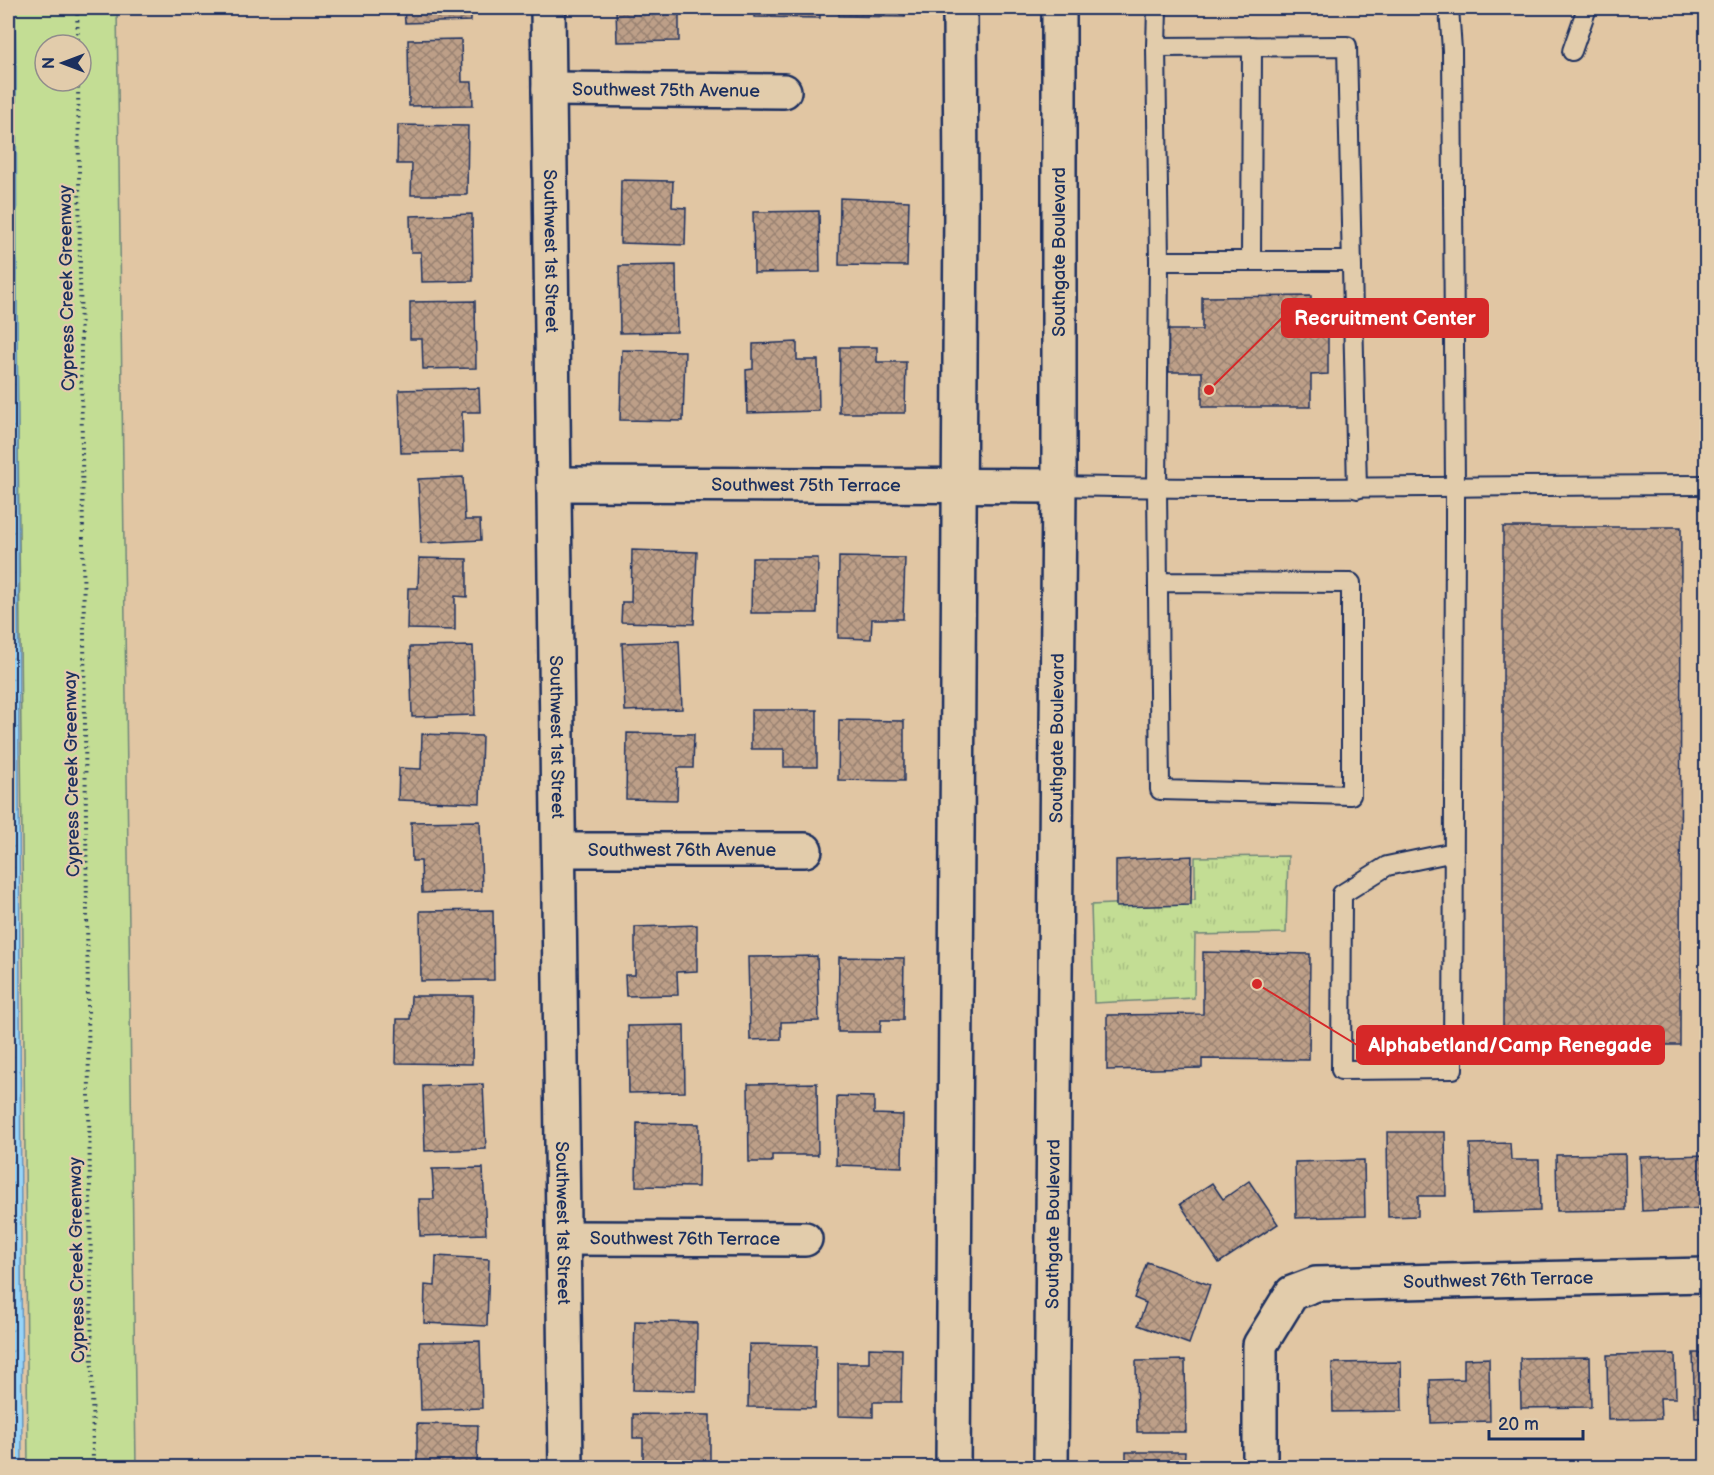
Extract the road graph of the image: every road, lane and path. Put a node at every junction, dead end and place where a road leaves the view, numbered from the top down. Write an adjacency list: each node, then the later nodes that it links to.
1 (77, 8): 8 (path)
2 (548, 8): 12 (street, Southwest 1st Street)
3 (960, 8): 19 (street)
4 (1059, 8): 21 (street, Southgate Boulevard)
5 (1157, 8): 9 (lane)
6 (1449, 8): 22 (lane)
7 (1587, 8): 11 (lane)
8 (78, 33)
9 (1156, 46): 10 (lane); 15 (lane)
10 (1252, 46): 16 (lane); 17 (lane)
11 (1572, 51)
12 (549, 89): 13 (street, Southwest 75th Avenue); 18 (street, Southwest 1st Street)
13 (784, 91)
14 (78, 93): 32 (path, Cypress Creek Greenway)
15 (1159, 261): 16 (lane); 23 (lane)
16 (1251, 261): 17 (lane)
17 (1351, 261): 24 (lane)
18 (554, 484): 19 (street, Southwest 75th Terrace); 26 (street, Southwest 1st Street)
19 (959, 485): 21 (street, Southwest 75th Terrace); 34 (street)
20 (1707, 485): 22 (lane)
21 (1059, 486): 23 (lane); 35 (street, Southgate Boulevard)
22 (1455, 487): 24 (lane); 28 (lane)
23 (1157, 488): 24 (lane); 25 (lane)
24 (1357, 489)
25 (1159, 582): 25 (lane)
26 (559, 849): 27 (street, Southwest 76th Avenue); 29 (street, Southwest 1st Street)
27 (805, 850)
28 (1454, 852): 28 (lane)
29 (563, 1238): 30 (street, Southwest 76th Terrace); 33 (street, Southwest 1st Street)
30 (805, 1239)
31 (1707, 1275): 36 (street, Southwest 76th Terrace)
32 (93, 1467)
33 (566, 1467)
34 (953, 1467)
35 (1051, 1467)
36 (1260, 1467)

